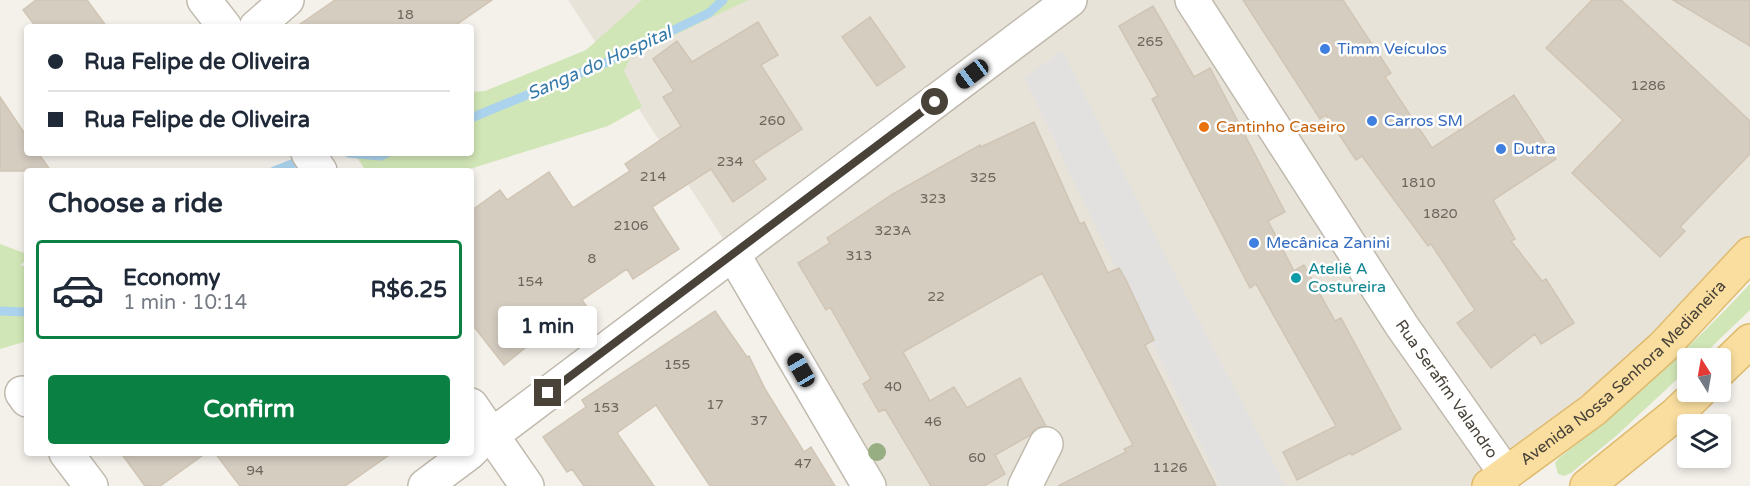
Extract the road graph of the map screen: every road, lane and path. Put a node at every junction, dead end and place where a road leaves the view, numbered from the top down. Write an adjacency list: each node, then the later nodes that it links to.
1 (204, 0): 5 (street)
2 (287, 0): 6 (street)
3 (1070, 0): 7 (street)
4 (1192, 0): 17 (street, Rua Serafim Valandro)
5 (223, 24)
6 (259, 24)
7 (733, 254): 14 (street); 21 (street)
8 (1750, 254): 17 (main road, Avenida Nossa Senhora Medianeira)
9 (1750, 341): 10 (main road)
10 (1731, 359)
11 (1689, 402): 23 (main road)
12 (474, 430): 14 (street)
13 (1046, 444): 22 (street)
14 (476, 446): 20 (street)
15 (68, 456): 18 (street)
16 (463, 456): 19 (street)
17 (1501, 482)
18 (91, 486)
19 (425, 486)
20 (527, 486)
21 (868, 486)
22 (1025, 486)
23 (1587, 486)

